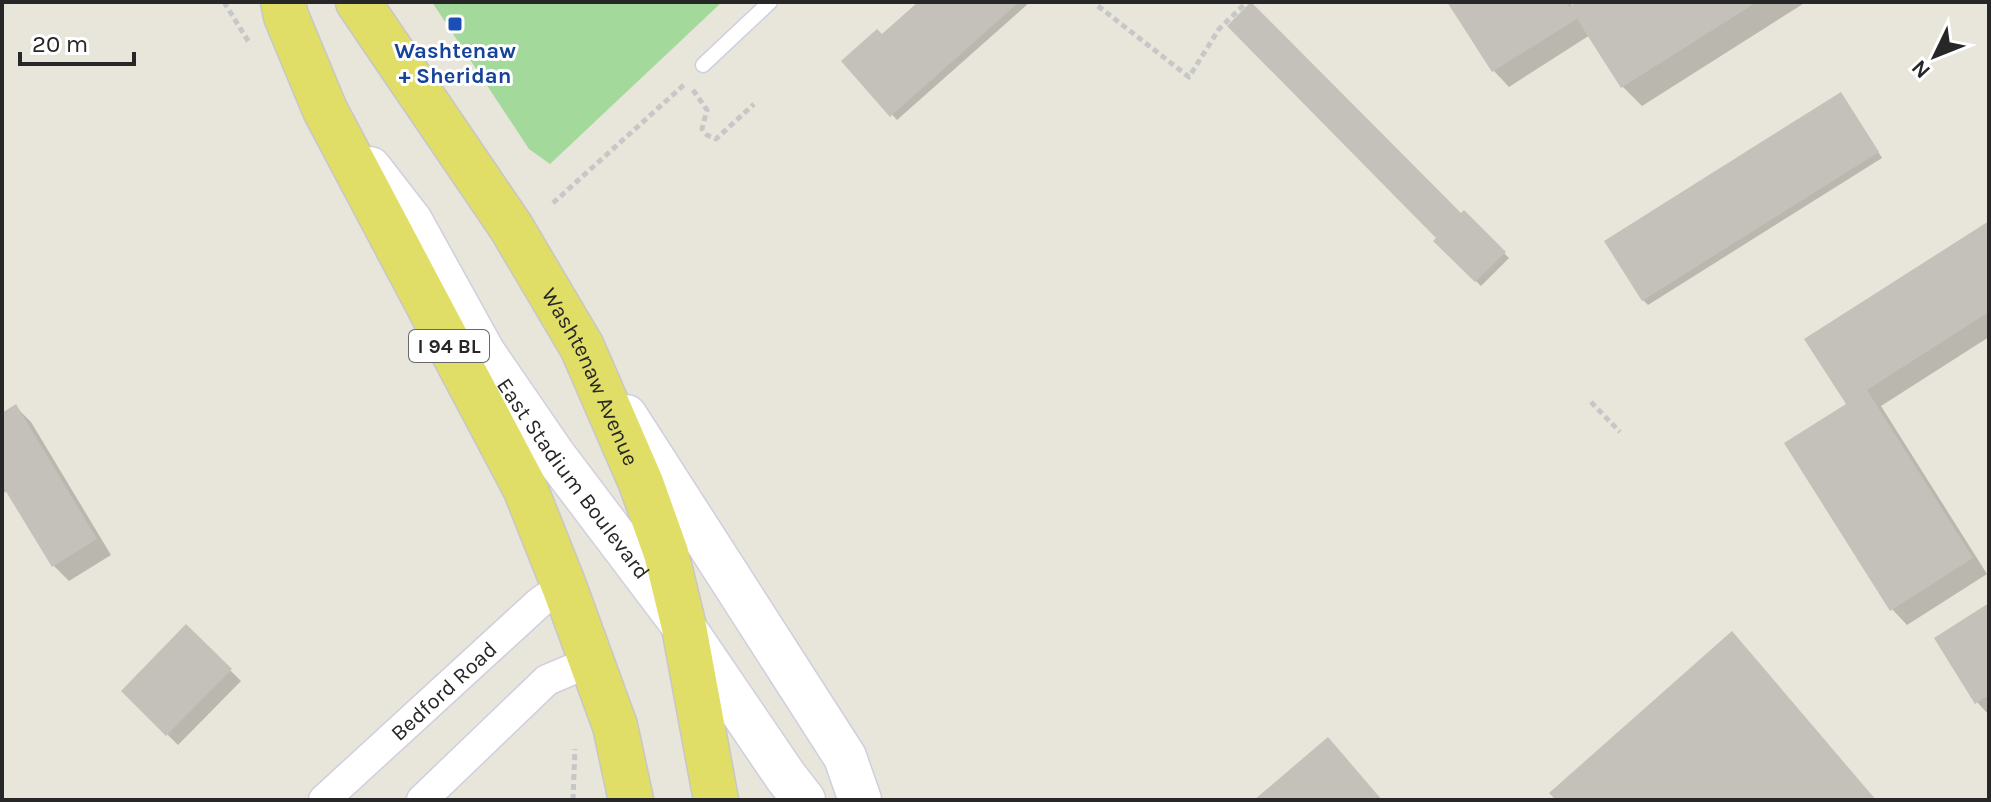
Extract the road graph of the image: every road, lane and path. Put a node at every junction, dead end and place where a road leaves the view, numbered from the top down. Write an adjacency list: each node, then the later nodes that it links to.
1 (283, 2): 8 (main road, I 94 BL)
2 (358, 2): 10 (main road, Washtenaw Avenue)
3 (770, 2): 6 (lane)
4 (1247, 2): 5 (path)
5 (1098, 6)
6 (703, 65)
7 (754, 104): 9 (path)
8 (325, 110): 13 (main road, I 94 BL); 14 (main road, East Stadium Boulevard)
9 (553, 203)
10 (582, 347): 14 (main road, Washtenaw Avenue); 23 (main road)
11 (1591, 402): 12 (path)
12 (1620, 432)
13 (564, 586): 15 (main road, I 94 BL); 17 (street, Bedford Road)
14 (684, 627): 21 (main road, Washtenaw Avenue); 22 (main road, East Stadium Boulevard)
15 (592, 661): 18 (street); 20 (main road, I 94 BL)
16 (575, 745): 19 (path)
17 (324, 800)
18 (422, 800)
19 (573, 800)
20 (631, 800)
21 (716, 800)
22 (804, 800)
23 (860, 800)

